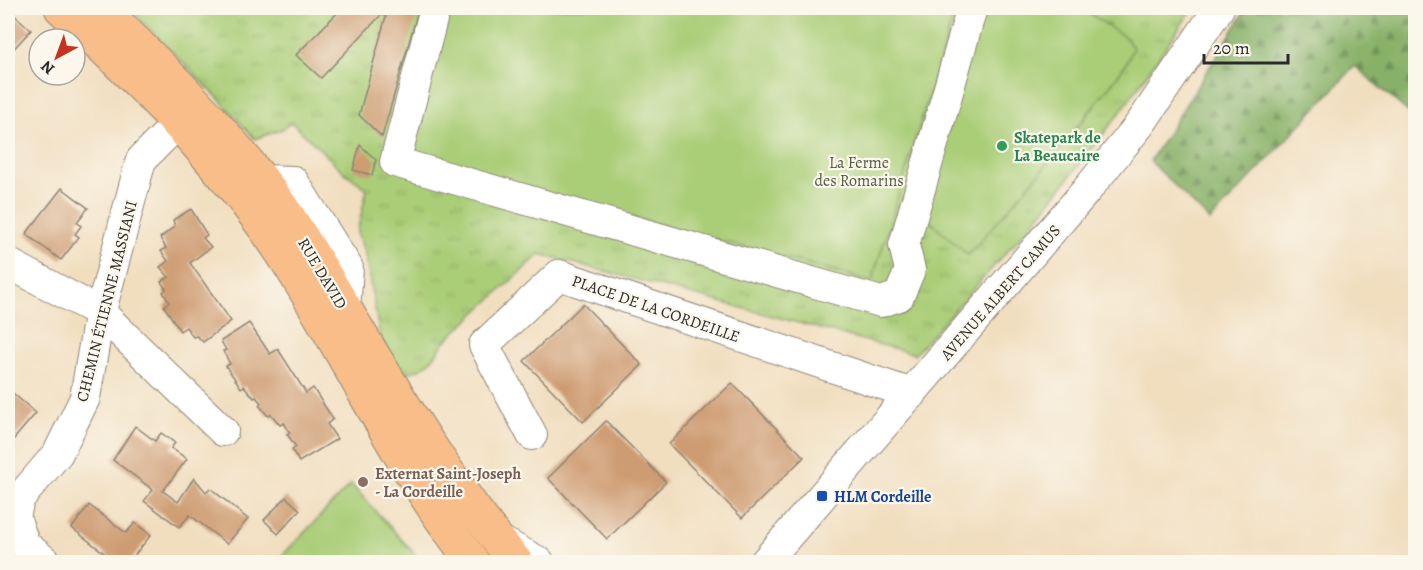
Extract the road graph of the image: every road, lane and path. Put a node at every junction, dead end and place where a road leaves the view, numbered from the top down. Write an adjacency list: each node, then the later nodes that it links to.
1 (435, 8): 2 (street)
2 (972, 8)
3 (1218, 8): 8 (street, AVENUE ALBERT CAMUS)
4 (86, 12): 5 (main road, RUE DAVID)
5 (187, 113): 7 (street, CHEMIN ÉTIENNE MASSIANI); 12 (main road, RUE DAVID); 14 (main road, RUE DAVID)
6 (8, 263): 7 (street)
7 (101, 313): 9 (street); 11 (street, CHEMIN ÉTIENNE MASSIANI)
8 (912, 394): 10 (street, PLACE DE LA CORDEILLE); 16 (street, AVENUE ALBERT CAMUS)
9 (223, 431)
10 (532, 435)
11 (13, 498): 13 (street, CHEMIN ÉTIENNE MASSIANI)
12 (506, 550): 15 (street)
13 (46, 562)
14 (473, 562)
15 (539, 562)
16 (765, 562)

